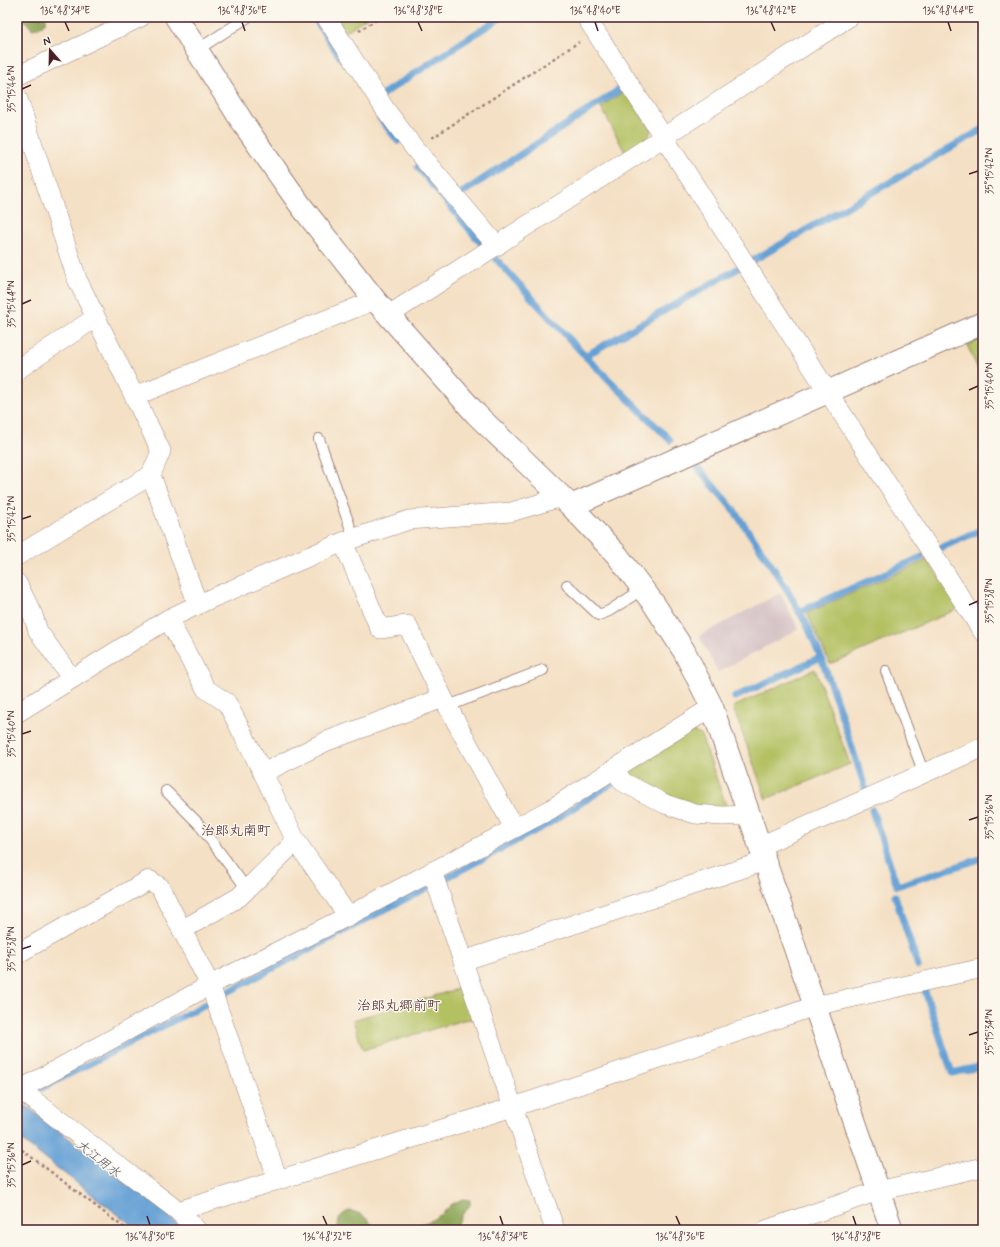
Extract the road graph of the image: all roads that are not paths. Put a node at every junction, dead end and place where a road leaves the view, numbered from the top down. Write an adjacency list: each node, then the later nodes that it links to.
1 (141, 17): 8 (street)
2 (176, 17): 7 (street)
3 (248, 17): 7 (lane)
4 (326, 17): 11 (street)
5 (849, 17): 10 (street)
6 (590, 24): 10 (street)
7 (197, 50): 12 (street)
8 (17, 76)
9 (17, 96): 13 (street)
10 (664, 137): 11 (street); 16 (street)
11 (497, 246): 12 (street)
12 (382, 308): 17 (street); 20 (street)
13 (95, 318): 15 (street); 17 (street)
14 (983, 323): 16 (street)
15 (17, 370)
16 (828, 392): 20 (street); 28 (street)
17 (135, 396): 19 (street)
18 (319, 439): 21 (lane)
19 (151, 476): 22 (street); 26 (street)
20 (567, 502): 21 (street); 25 (street)
21 (348, 540): 26 (street); 32 (street)
22 (17, 556)
23 (17, 583): 31 (street)
24 (567, 585): 25 (lane)
25 (643, 589): 33 (street)
26 (198, 605): 27 (street)
27 (168, 619): 31 (street); 37 (street)
28 (983, 632)
29 (544, 670): 32 (lane)
30 (886, 672): 38 (lane)
31 (72, 679): 34 (street)
32 (445, 702): 37 (street); 41 (street)
33 (712, 707): 36 (street); 40 (street)
34 (17, 713)
35 (983, 748): 38 (street)
36 (614, 769): 40 (street); 41 (street)
37 (263, 773): 42 (street)
38 (924, 774): 43 (street)
39 (166, 792): 45 (lane)
40 (749, 815): 43 (street)
41 (514, 828): 44 (street)
42 (296, 841): 45 (street); 46 (street)
43 (763, 854): 49 (street); 52 (street)
44 (432, 871): 46 (street); 49 (street)
45 (247, 889): 47 (street)
46 (348, 916): 51 (street)
47 (182, 930): 48 (street); 51 (street)
48 (17, 954)
49 (463, 961): 54 (street)
50 (983, 968): 52 (street)
51 (210, 985): 53 (street); 56 (street)
52 (815, 1006): 54 (street); 57 (street)
53 (18, 1090): 58 (street)
54 (513, 1107): 56 (street); 60 (street)
55 (983, 1167): 57 (street)
56 (278, 1180): 58 (street)
57 (878, 1191): 61 (street); 62 (street)
58 (178, 1211): 59 (street)
59 (197, 1230)
60 (555, 1230)
61 (766, 1230)
62 (892, 1230)

